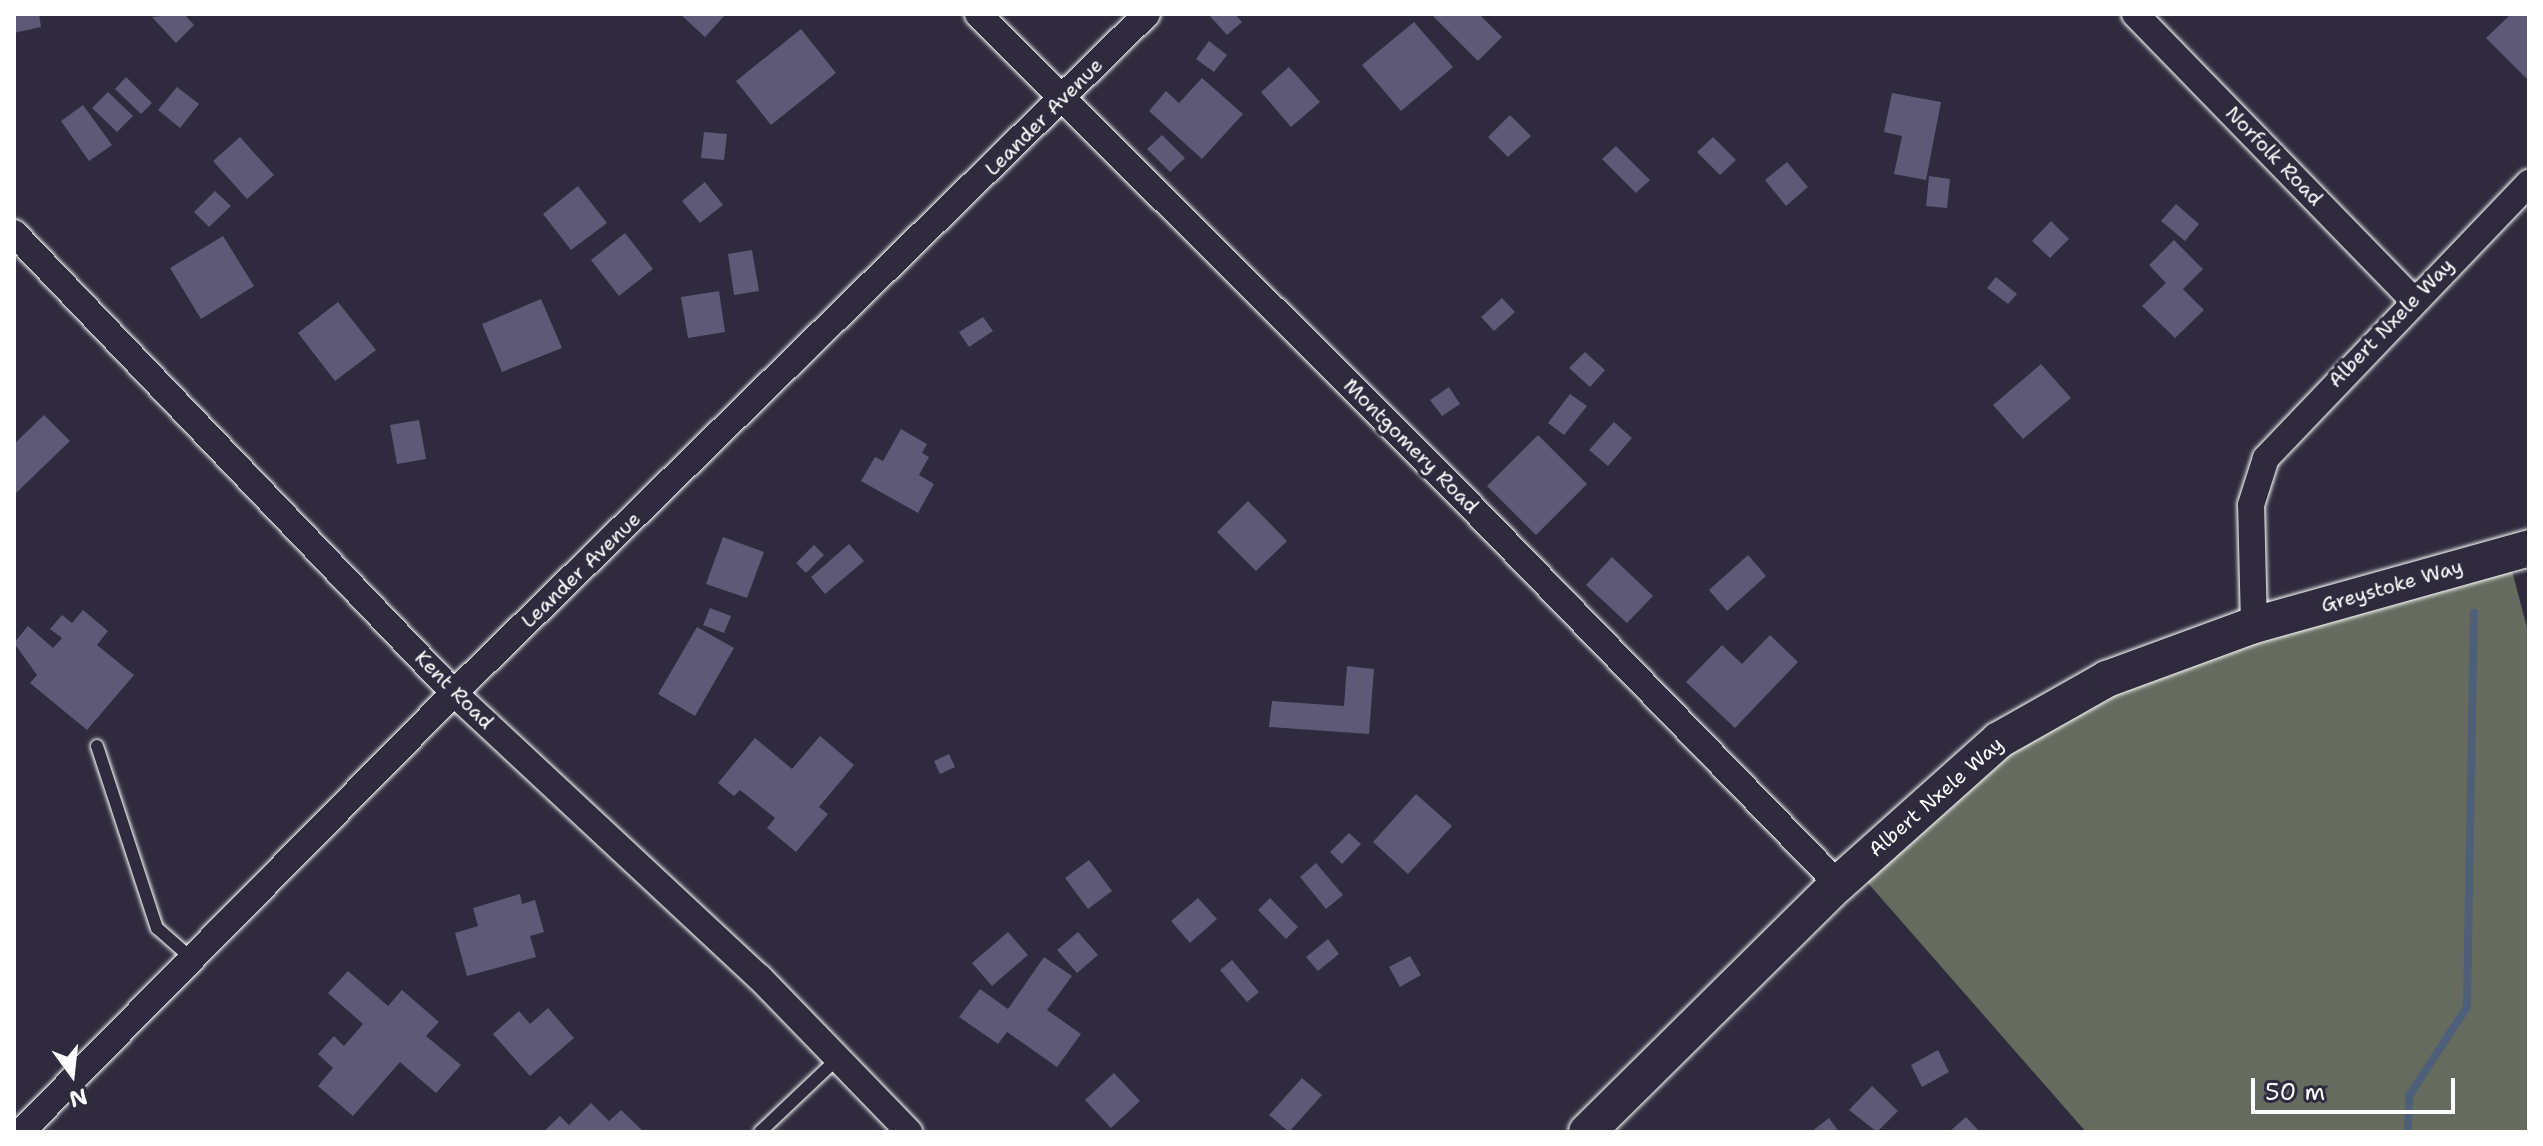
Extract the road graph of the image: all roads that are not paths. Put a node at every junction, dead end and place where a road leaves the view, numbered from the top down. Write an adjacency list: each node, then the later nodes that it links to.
1 (978, 14): 4 (street, Montgomery Road)
2 (1147, 14): 4 (street, Leander Avenue)
3 (2135, 14): 7 (street, Norfolk Road)
4 (1063, 99): 10 (street, Leander Avenue); 12 (street, Montgomery Road)
5 (2529, 183): 7 (street, Albert Nxele Way)
6 (14, 233): 10 (street, Kent Road)
7 (2412, 299): 9 (street, Albert Nxele Way)
8 (2529, 548): 9 (main road, Greystoke Way)
9 (2254, 625): 12 (main road, Albert Nxele Way)
10 (454, 693): 13 (street, Leander Avenue); 14 (street, Kent Road)
11 (97, 746): 13 (lane)
12 (1838, 884): 18 (main road, Albert Nxele Way)
13 (191, 958): 15 (street, Leander Avenue)
14 (838, 1058): 16 (lane); 17 (street, Kent Road)
15 (21, 1132)
16 (760, 1132)
17 (909, 1132)
18 (1587, 1132)

